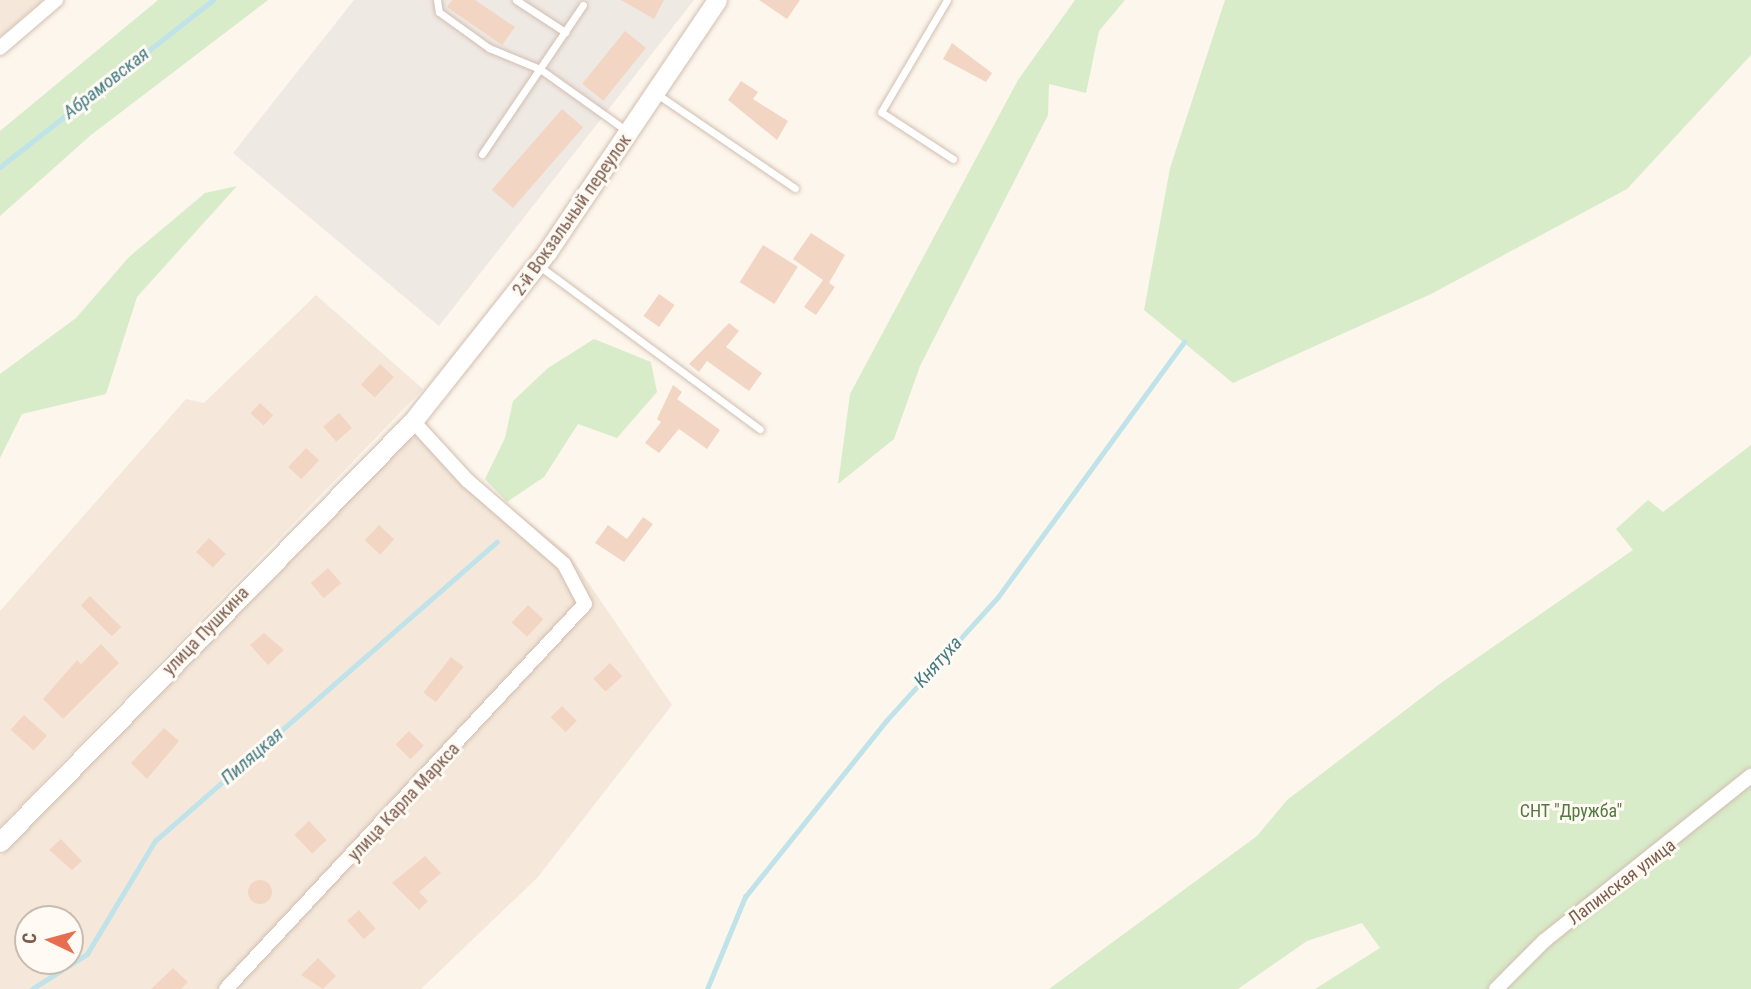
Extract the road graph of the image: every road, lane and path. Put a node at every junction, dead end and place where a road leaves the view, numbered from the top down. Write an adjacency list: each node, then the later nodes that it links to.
1 (56, 0): 8 (street)
2 (437, 0): 9 (lane)
3 (516, 0): 7 (lane)
4 (718, 0): 10 (street, 2-й Вокзальный переулок)
5 (947, 0): 13 (lane)
6 (583, 5): 7 (lane)
7 (565, 32): 9 (lane)
8 (0, 48)
9 (540, 69): 11 (lane); 12 (lane)
10 (657, 94): 11 (street, 2-й Вокзальный переулок); 14 (lane)
11 (630, 134): 15 (street, 2-й Вокзальный переулок)
12 (482, 154)
13 (953, 159)
14 (795, 188)
15 (538, 265): 16 (street, 2-й Вокзальный переулок); 17 (lane)
16 (413, 421): 19 (street, улица Пушкина); 20 (street, улица Карла Маркса)
17 (760, 429)
18 (1751, 776): 21 (street, Лапинская улица)
19 (0, 842)
20 (226, 989)
21 (1496, 989)

